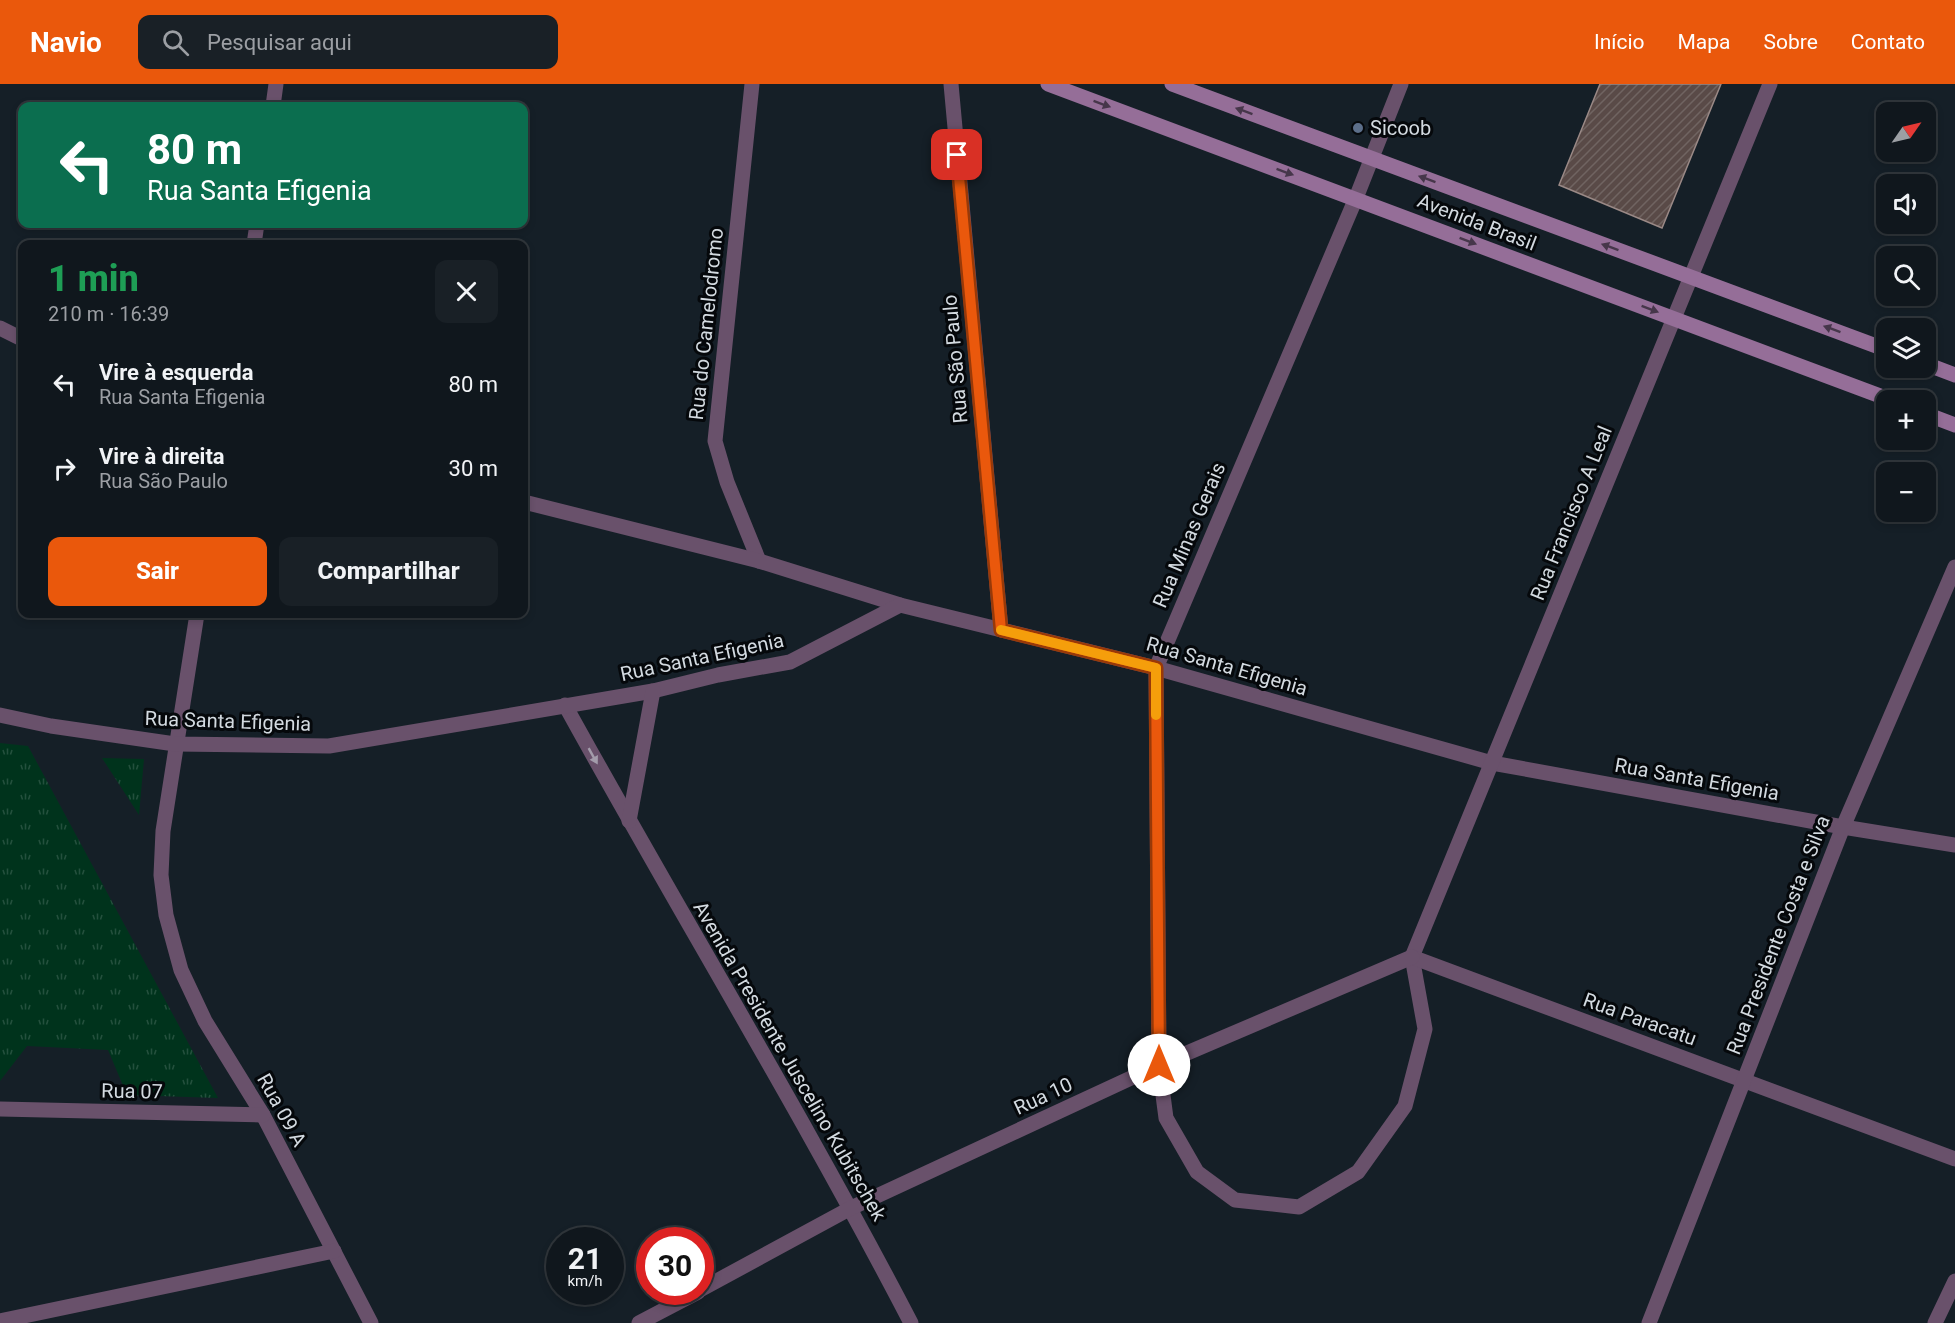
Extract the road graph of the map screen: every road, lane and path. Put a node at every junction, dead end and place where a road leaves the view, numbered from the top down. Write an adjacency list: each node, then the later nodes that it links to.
1 (276, 84): 9 (street)
2 (753, 84): 23 (street, Rua do Camelodromo)
3 (951, 84): 27 (street, Rua São Paulo)
4 (1048, 84): 8 (street, Avenida Brasil)
5 (1172, 84): 10 (street, Avenida Brasil, one-way to 5)
6 (1401, 84): 10 (street, Rua Minas Gerais)
7 (1770, 84): 12 (street, Rua Francisco A Leal)
8 (1064, 87): 11 (street, Avenida Brasil, one-way to 11)
9 (274, 102)
10 (1371, 158): 11 (street, Rua Minas Gerais); 12 (street, Avenida Brasil, one-way to 10)
11 (1356, 198): 13 (street, Avenida Brasil, one-way to 13); 28 (street, Rua Minas Gerais)
12 (1691, 277): 13 (street, Rua Francisco A Leal); 16 (street, Avenida Brasil, one-way to 12)
13 (1674, 318): 19 (street, Avenida Brasil); 33 (street, Rua Francisco A Leal)
14 (0, 328): 15 (street)
15 (18, 337)
16 (1876, 346)
17 (1936, 368): 18 (street)
18 (1955, 375)
19 (1876, 394)
20 (1936, 418): 21 (street)
21 (1955, 425)
22 (528, 503): 23 (street)
23 (759, 561): 25 (street)
24 (1955, 567): 35 (street, Rua Presidente Costa e Silva)
25 (900, 605): 27 (street, Rua Santa Efigenia); 29 (street, Rua Santa Efigenia)
26 (196, 618): 32 (street, Rua 09 A)
27 (1001, 630): 28 (street, Rua Santa Efigenia)
28 (1156, 668): 33 (street, Rua Santa Efigenia); 38 (street, Rua Minas Gerais)
29 (653, 692): 30 (street, Rua Santa Efigenia); 34 (street)
30 (565, 705): 32 (street, Rua Santa Efigenia); 34 (street, Avenida Presidente Juscelino Kubitschek, one-way to 34)
31 (0, 715): 32 (street, Rua Santa Efigenia)
32 (176, 744): 41 (street, Rua 09 A)
33 (1492, 763): 35 (street, Rua Santa Efigenia); 37 (street, Rua Francisco A Leal)
34 (629, 821): 43 (street, Avenida Presidente Juscelino Kubitschek)
35 (1843, 826): 36 (street, Rua Santa Efigenia); 39 (street, Rua Presidente Costa e Silva)
36 (1955, 845)
37 (1412, 957): 38 (street, Rua 10); 38 (street, Rua Minas Gerais); 39 (street, Rua Paracatu)
38 (1159, 1065): 43 (street, Rua 10)
39 (1744, 1080): 42 (street, Rua Paracatu); 52 (street, Rua Presidente Costa e Silva)
40 (0, 1109): 41 (street, Rua 07)
41 (262, 1115): 44 (street, Rua 09 A)
42 (1955, 1159)
43 (851, 1208): 46 (street, Rua 10); 51 (street, Avenida Presidente Juscelino Kubitschek)
44 (334, 1251): 48 (street); 49 (street, Rua 09 A)
45 (1955, 1281): 53 (street)
46 (714, 1283)
47 (673, 1305): 50 (street, Rua 10)
48 (0, 1321)
49 (371, 1323)
50 (639, 1323)
51 (911, 1323)
52 (1649, 1323)
53 (1935, 1323)

